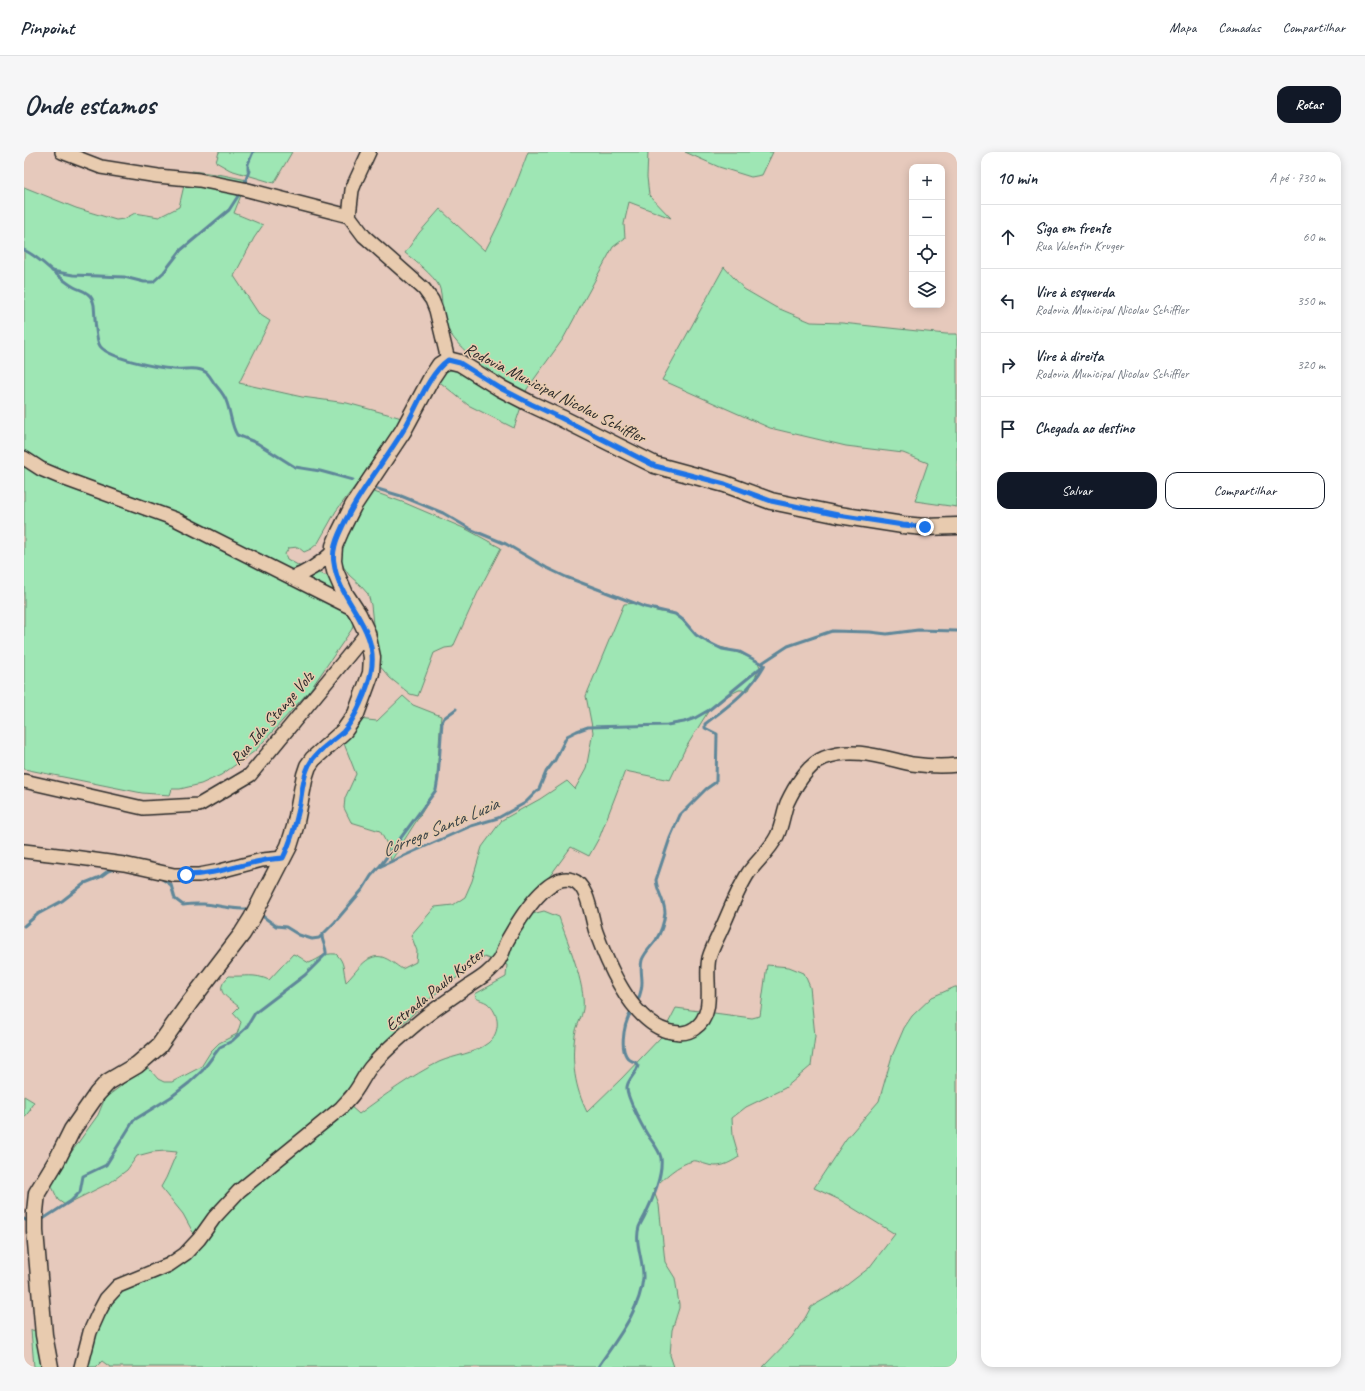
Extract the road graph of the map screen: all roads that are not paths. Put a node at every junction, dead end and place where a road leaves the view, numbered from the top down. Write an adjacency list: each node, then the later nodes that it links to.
1 (62, 152): 3 (street)
2 (369, 152): 3 (street)
3 (349, 216): 4 (street)
4 (448, 360): 6 (street, Rodovia Municipal Nicolau Schiffler); 7 (street, Rodovia Municipal Nicolau Schiffler)
5 (24, 458): 8 (street)
6 (957, 526)
7 (333, 552): 8 (street); 9 (street, Rodovia Municipal Nicolau Schiffler)
8 (292, 578): 9 (street)
9 (354, 609): 10 (street, Rodovia Municipal Nicolau Schiffler)
10 (367, 633): 12 (street, Rua Ida Stange Volz); 14 (street, Rodovia Municipal Nicolau Schiffler)
11 (957, 765): 16 (street, Estrada Paulo Kuster)
12 (24, 781)
13 (24, 851): 14 (street)
14 (283, 858): 15 (street, Rodovia Municipal Nicolau Schiffler)
15 (50, 1367)
16 (81, 1367)

